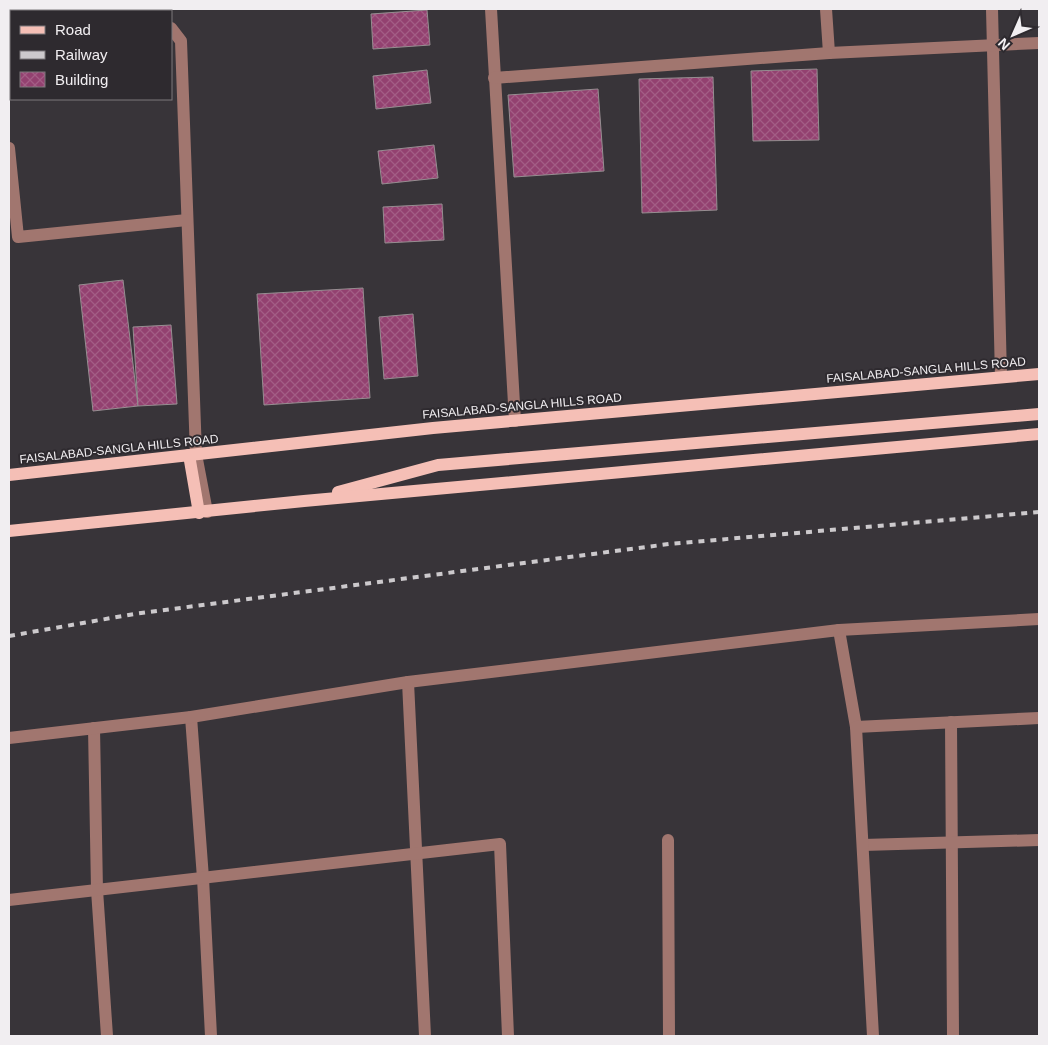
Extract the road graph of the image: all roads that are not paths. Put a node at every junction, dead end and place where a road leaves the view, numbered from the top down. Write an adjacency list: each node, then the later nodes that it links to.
1 (491, 9): 8 (street)
2 (826, 9): 7 (street)
3 (992, 9): 6 (street)
4 (172, 29): 10 (street)
5 (1039, 43): 6 (street)
6 (992, 45): 7 (street); 12 (street)
7 (829, 53): 8 (street)
8 (494, 78): 14 (street)
9 (9, 148): 10 (street)
10 (188, 220): 16 (street)
11 (1039, 374): 12 (main road, FAISALABAD-SANGLA HILLS ROAD)
12 (1001, 377): 14 (main road, FAISALABAD-SANGLA HILLS ROAD)
13 (1039, 414): 18 (main road)
14 (515, 421): 16 (main road, FAISALABAD-SANGLA HILLS ROAD)
15 (1039, 434): 18 (main road)
16 (193, 455): 17 (main road, FAISALABAD-SANGLA HILLS ROAD); 19 (main road)
17 (9, 475)
18 (304, 501): 19 (main road)
19 (203, 513): 20 (main road)
20 (9, 531)
21 (1039, 619): 22 (street)
22 (839, 630): 23 (street); 27 (street)
23 (408, 682): 24 (street); 34 (street)
24 (191, 716): 28 (street); 35 (street)
25 (1039, 718): 26 (street)
26 (951, 722): 27 (street); 32 (street)
27 (856, 727): 33 (street)
28 (94, 728): 29 (street); 36 (street)
29 (9, 738)
30 (668, 840): 42 (street)
31 (1039, 840): 32 (street)
32 (952, 843): 33 (street); 44 (street)
33 (863, 845): 43 (street)
34 (416, 854): 35 (street); 40 (street); 41 (street)
35 (203, 878): 36 (street); 39 (street)
36 (98, 890): 37 (street); 38 (street)
37 (9, 900)
38 (107, 1036)
39 (211, 1036)
40 (425, 1036)
41 (508, 1036)
42 (669, 1036)
43 (874, 1036)
44 (953, 1036)

